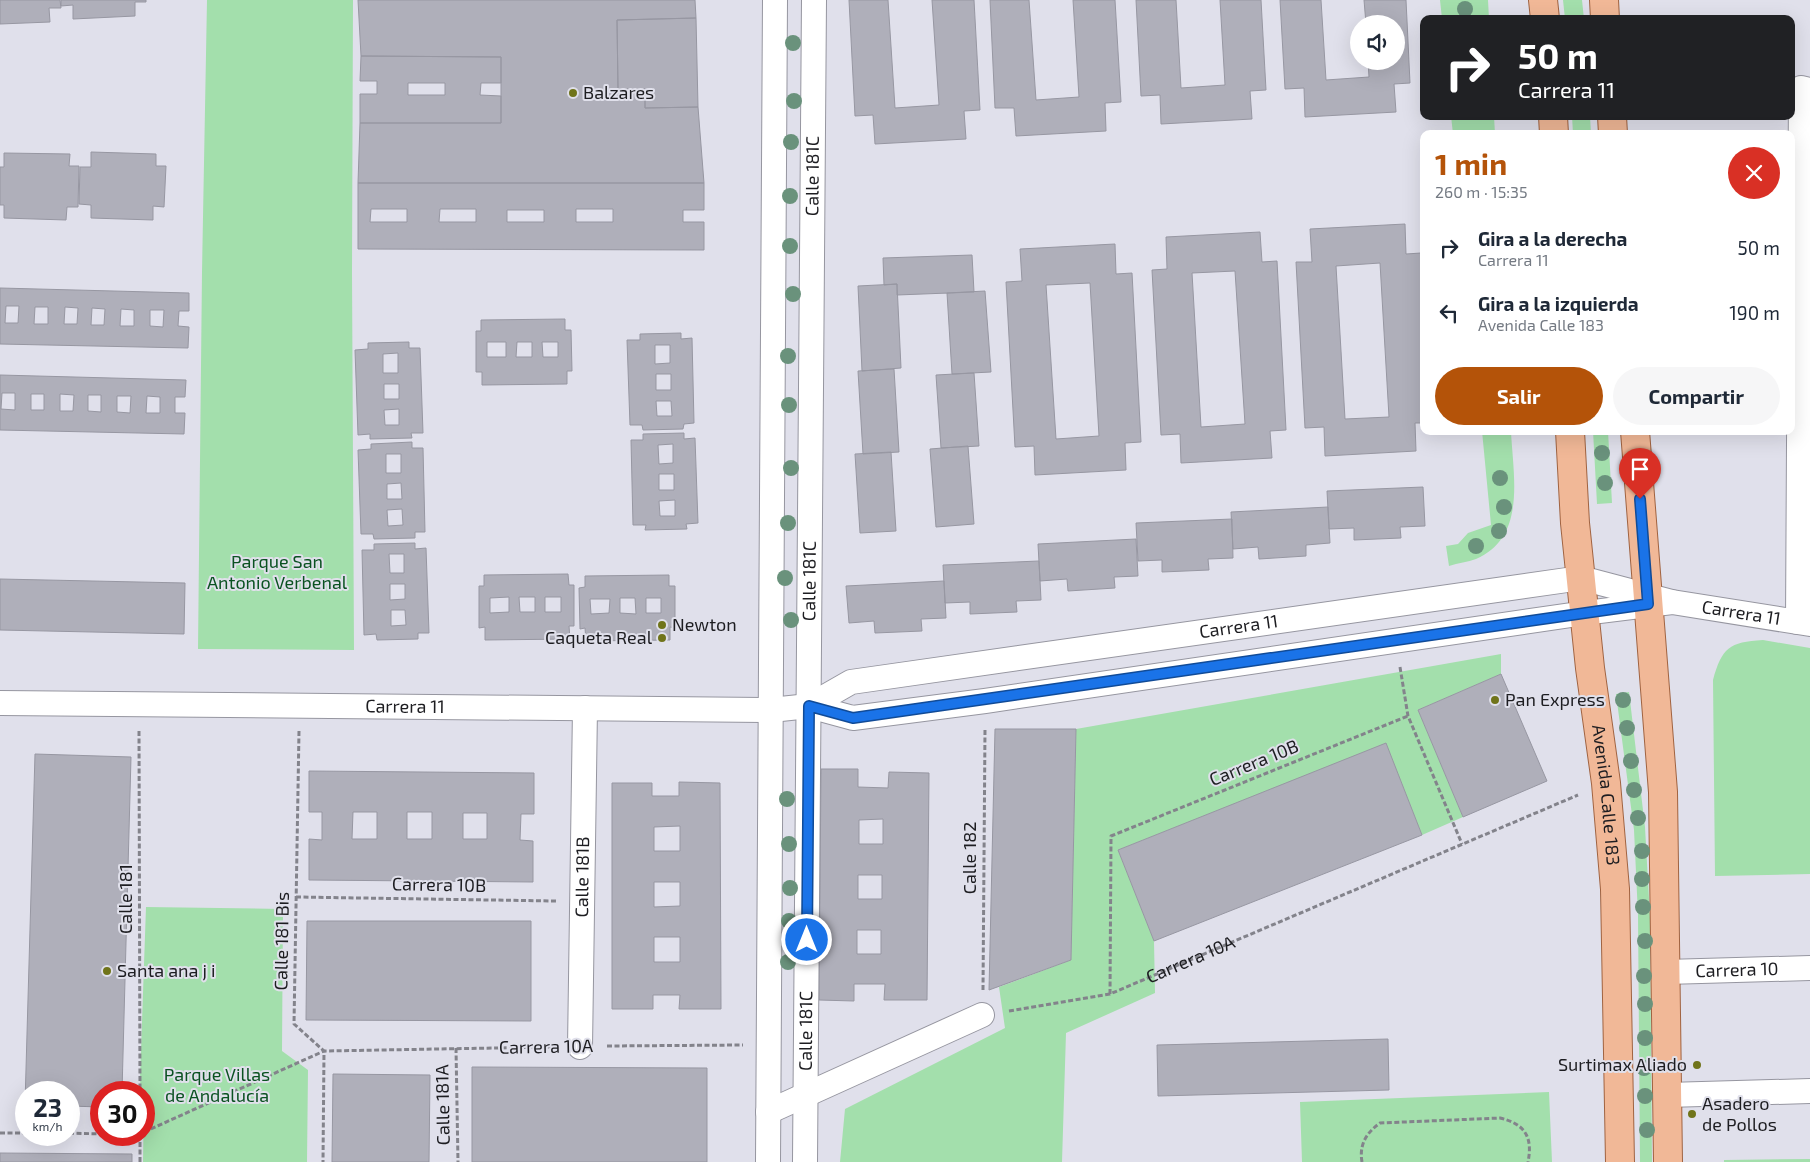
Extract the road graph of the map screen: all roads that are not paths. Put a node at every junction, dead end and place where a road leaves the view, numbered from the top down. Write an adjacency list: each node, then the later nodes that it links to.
1 (775, 0): 17 (street, Calle 181C)
2 (814, 0): 15 (street, Calle 181C)
3 (1543, 0): 5 (main road)
4 (1604, 0): 6 (main road)
5 (1545, 15)
6 (1605, 15)
7 (1805, 89): 13 (street)
8 (1570, 435): 10 (main road, Avenida Calle 183)
9 (1635, 435): 11 (main road)
10 (1581, 578): 11 (street, Carrera 11); 12 (main road, Avenida Calle 183); 15 (street, Carrera 11)
11 (1656, 600): 12 (street, Carrera 11); 13 (street, Carrera 11); 19 (main road)
12 (1584, 612): 15 (street, Carrera 11); 28 (main road, Avenida Calle 183)
13 (1804, 623)
14 (0, 703): 16 (street, Carrera 11)
15 (809, 706): 17 (street, Carrera 11); 23 (street, Calle 181C)
16 (585, 708): 17 (street, Carrera 11); 21 (street, Calle 181B)
17 (771, 710): 25 (street, Calle 181C)
18 (1810, 968): 19 (street, Carrera 10)
19 (1666, 972): 24 (main road)
20 (982, 1015): 23 (street)
21 (580, 1046)
22 (1810, 1092): 24 (street)
23 (806, 1095): 25 (street); 27 (street, Calle 181C)
24 (1667, 1095): 29 (main road)
25 (768, 1112): 26 (street, Calle 181C)
26 (768, 1162)
27 (805, 1162)
28 (1620, 1162)
29 (1668, 1162)

